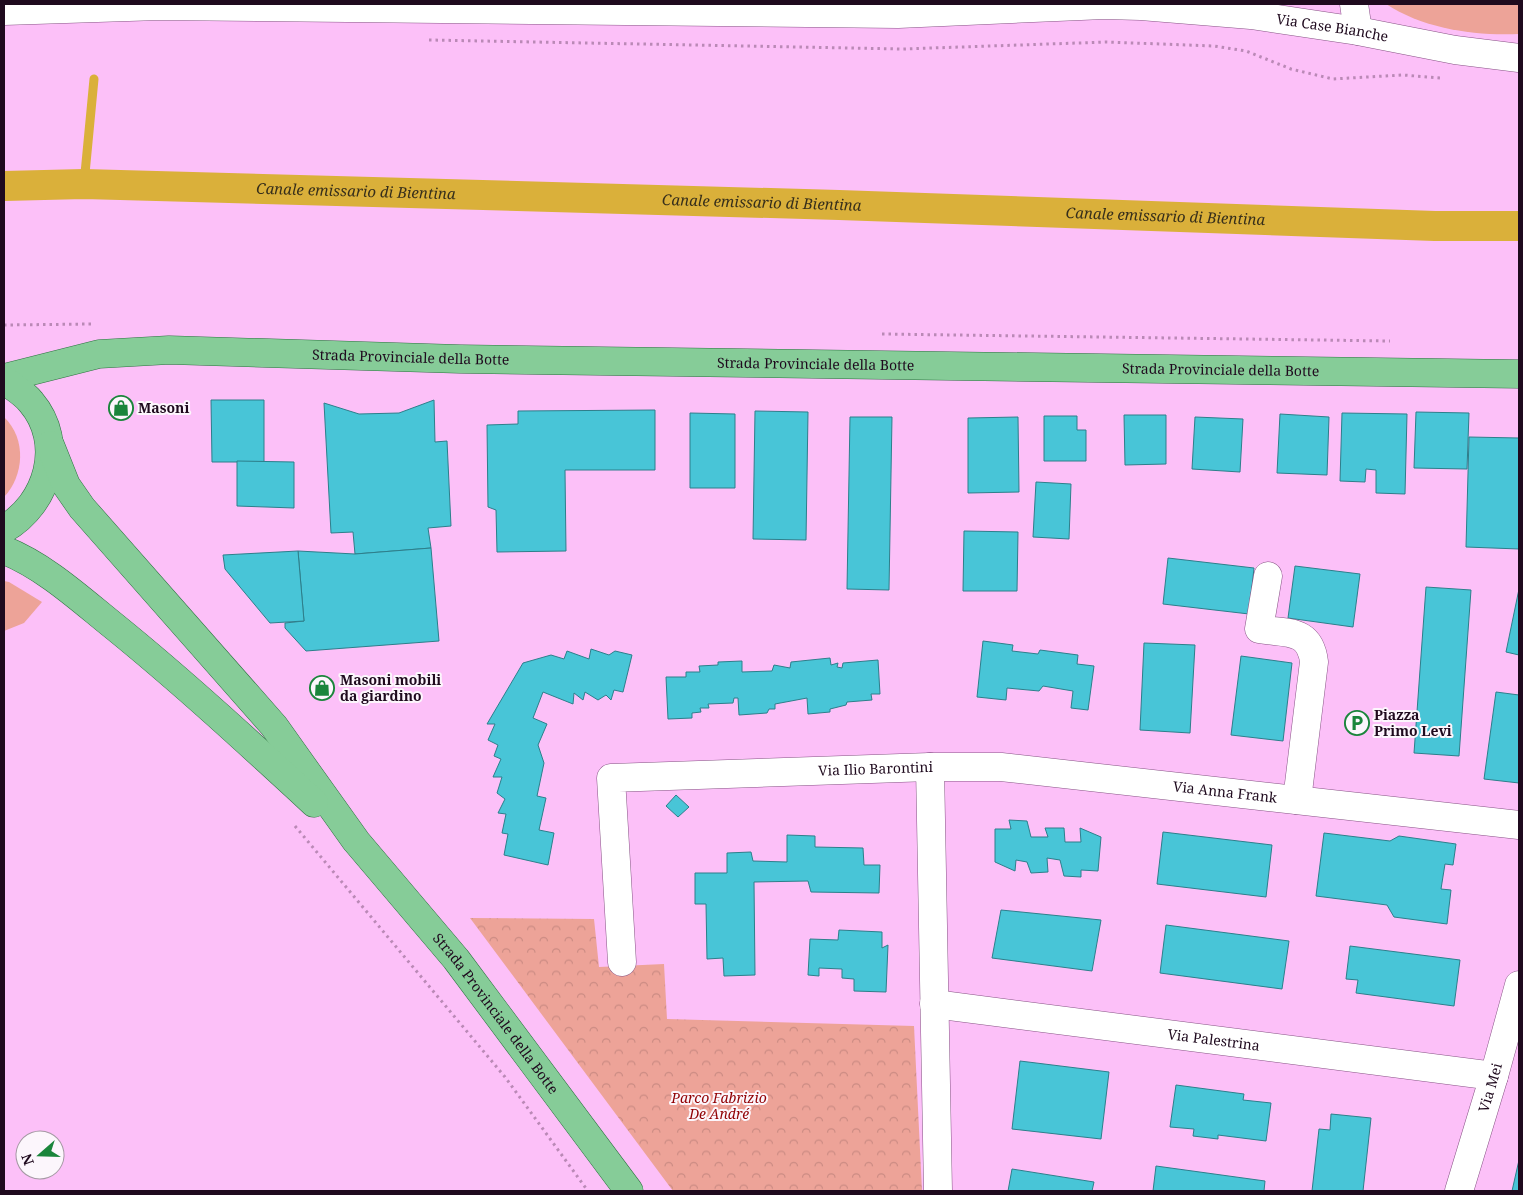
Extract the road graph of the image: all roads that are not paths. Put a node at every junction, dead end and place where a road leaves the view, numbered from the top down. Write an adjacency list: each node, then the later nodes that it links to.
1 (1354, 4): 4 (street)
2 (522, 7): 3 (street, Via Case Bianche); 4 (street, Via Case Bianche)
3 (4, 11)
4 (1358, 31): 5 (street, Via Case Bianche)
5 (1519, 58)
6 (1519, 374): 7 (main road, Strada Provinciale della Botte)
7 (4, 379): 8 (main road)
8 (50, 445): 9 (main road); 15 (main road)
9 (4, 529)
10 (4, 550): 15 (main road)
11 (1268, 576): 13 (street)
12 (930, 767): 13 (street, Via Anna Frank); 16 (street, Via Ilio Barontini); 18 (street, Via Ilio Barontini)
13 (1296, 800): 14 (street, Via Anna Frank)
14 (1519, 825)
15 (356, 841): 20 (main road, Strada Provinciale della Botte)
16 (622, 962)
17 (1519, 985): 19 (street, Via Mei)
18 (934, 1004): 19 (street, Via Palestrina); 21 (street, Via Ilio Barontini)
19 (1494, 1076): 22 (street, Via Mei)
20 (629, 1191)
21 (938, 1191)
22 (1459, 1191)

